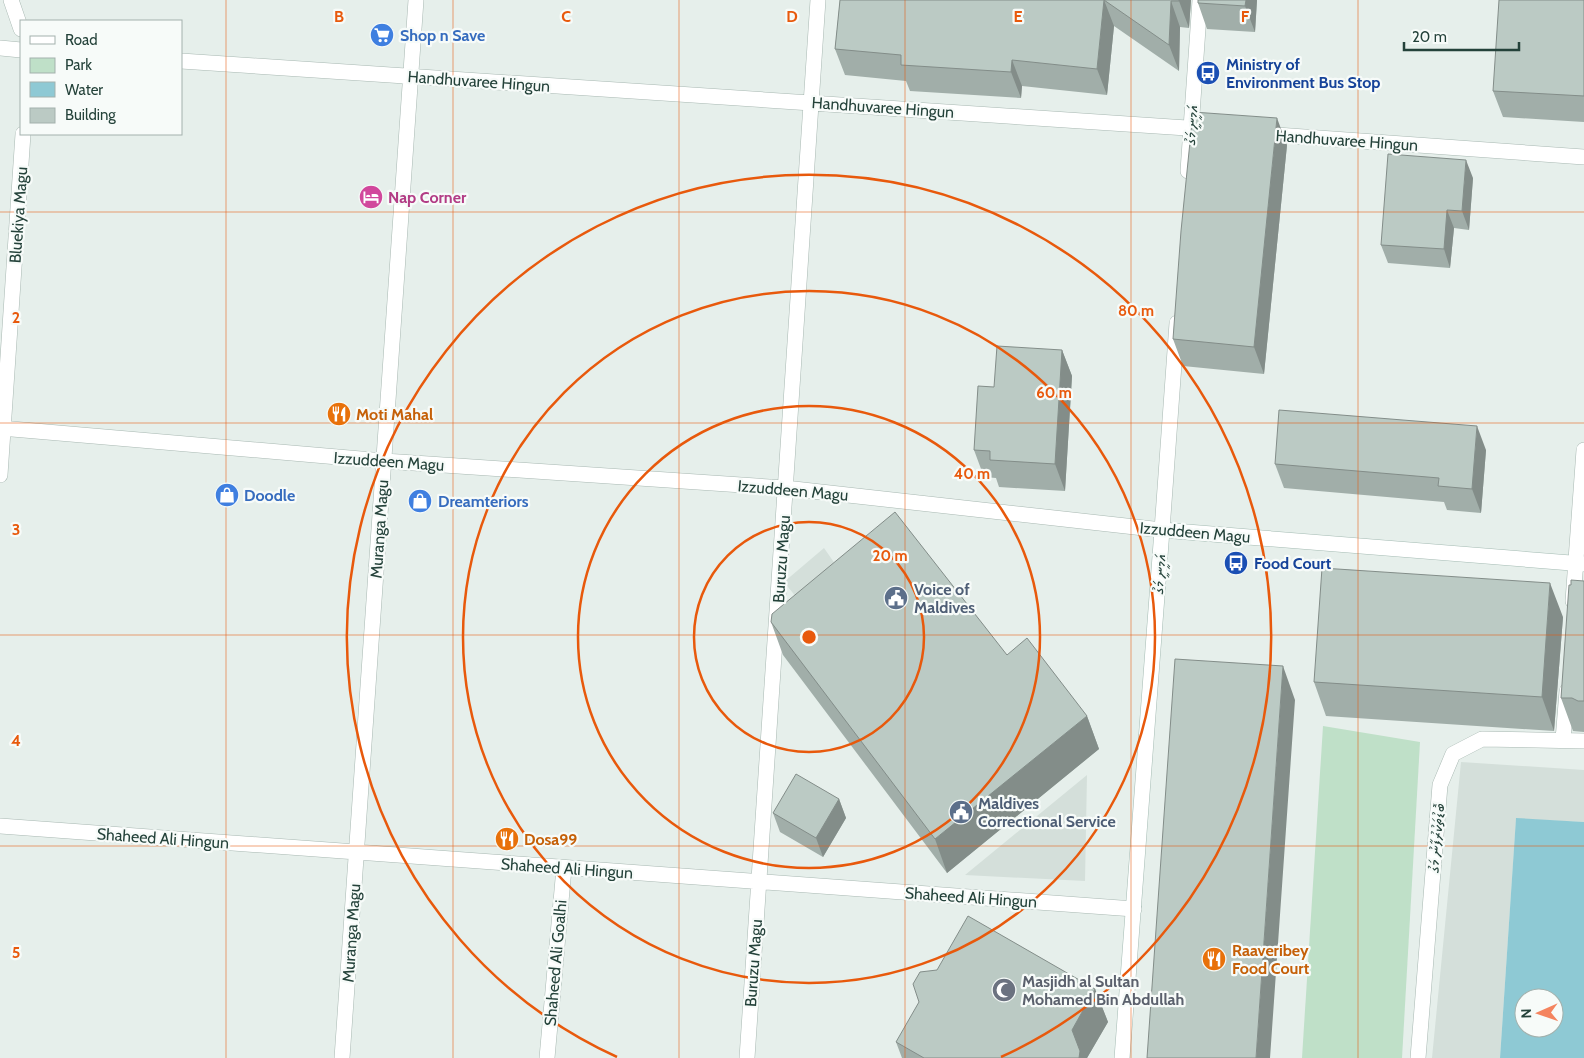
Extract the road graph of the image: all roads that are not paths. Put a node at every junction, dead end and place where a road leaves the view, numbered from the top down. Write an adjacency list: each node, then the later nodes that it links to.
1 (10, 0): 5 (street)
2 (416, 0): 9 (street, Muranga Magu)
3 (818, 0): 10 (street, Buruzu Magu)
4 (1200, 0): 11 (street, އަމީނީ މަގު)
5 (20, 26)
6 (0, 48): 7 (street)
7 (20, 50)
8 (182, 61): 9 (street, Handhuvaree Hingun)
9 (411, 76): 10 (street, Handhuvaree Hingun); 20 (street, Muranga Magu)
10 (812, 103): 11 (street, Handhuvaree Hingun); 22 (street, Buruzu Magu)
11 (1191, 128): 12 (street, Handhuvaree Hingun); 16 (street, އަމީނީ މަގު)
12 (1220, 131)
13 (1250, 133): 15 (street, Handhuvaree Hingun)
14 (23, 135): 18 (street, Bluekiya Magu)
15 (1584, 157)
16 (1186, 187)
17 (1178, 305): 23 (street, އަމީނީ މަގު)
18 (2, 428): 20 (street, Izzuddeen Magu); 21 (street, Bluekiya Magu)
19 (1584, 450): 24 (street)
20 (384, 461): 22 (street, Izzuddeen Magu); 30 (street, Muranga Magu)
21 (0, 475)
22 (785, 488): 23 (street, Izzuddeen Magu); 32 (street, Buruzu Magu)
23 (1162, 530): 24 (street, Izzuddeen Magu); 33 (street, އަމީނީ މަގު)
24 (1580, 563): 25 (street)
25 (1572, 612)
26 (1567, 681): 27 (street)
27 (1563, 740): 28 (street, ބޮޑުތަކުރުފާނު މަގު); 38 (street, ބޮޑުތަކުރުފާނު މަގު)
28 (1584, 741)
29 (0, 826): 30 (street, Shaheed Ali Hingun)
30 (357, 852): 31 (street, Shaheed Ali Hingun); 34 (street, Muranga Magu)
31 (564, 868): 32 (street, Shaheed Ali Hingun); 35 (street, Shaheed Ali Goalhi)
32 (759, 881): 33 (street, Shaheed Ali Hingun); 36 (street, Buruzu Magu)
33 (1134, 909): 37 (street, އަމީނީ މަގު)
34 (342, 1058)
35 (547, 1058)
36 (747, 1058)
37 (1122, 1058)
38 (1418, 1058)

